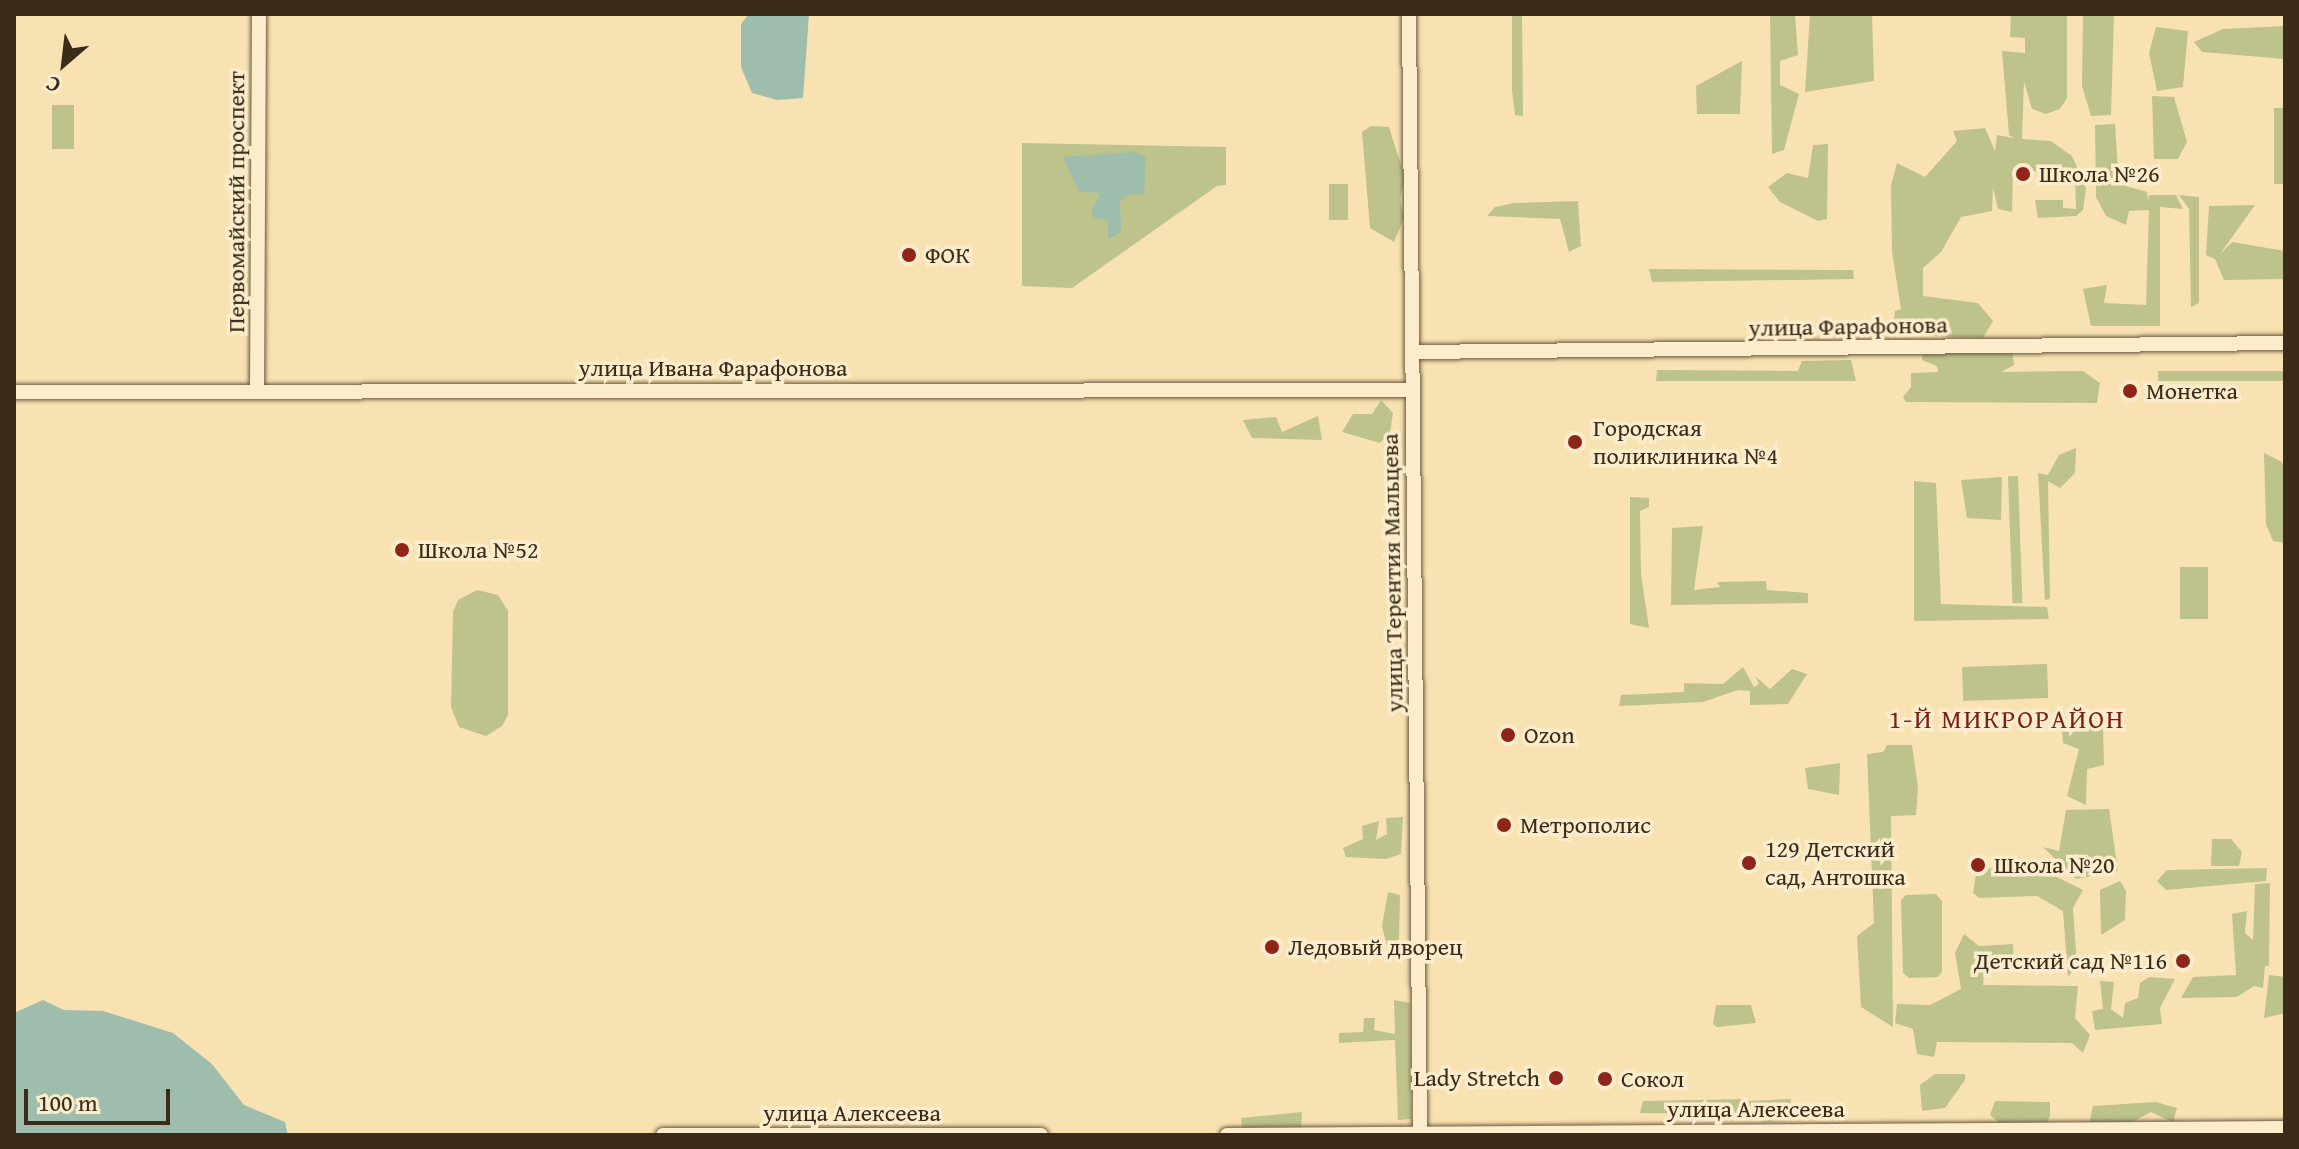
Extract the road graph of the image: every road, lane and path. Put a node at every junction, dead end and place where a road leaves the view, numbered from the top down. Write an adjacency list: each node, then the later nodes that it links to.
1 (259, 14): 6 (street, Первомайский проспект)
2 (1409, 14): 4 (street, улица Терентия Мальцева)
3 (2285, 343): 4 (street, улица Фарафонова)
4 (1412, 352): 5 (street, улица Терентия Мальцева)
5 (1413, 390): 6 (street, улица Ивана Фарафонова); 9 (street, улица Терентия Мальцева)
6 (257, 391): 7 (street, улица Ивана Фарафонова)
7 (14, 392)
8 (2285, 1128): 9 (street, улица Алексеева)
9 (1420, 1132): 12 (street, улица Алексеева)
10 (663, 1135): 11 (street, улица Алексеева)
11 (1041, 1135)
12 (1227, 1135)

